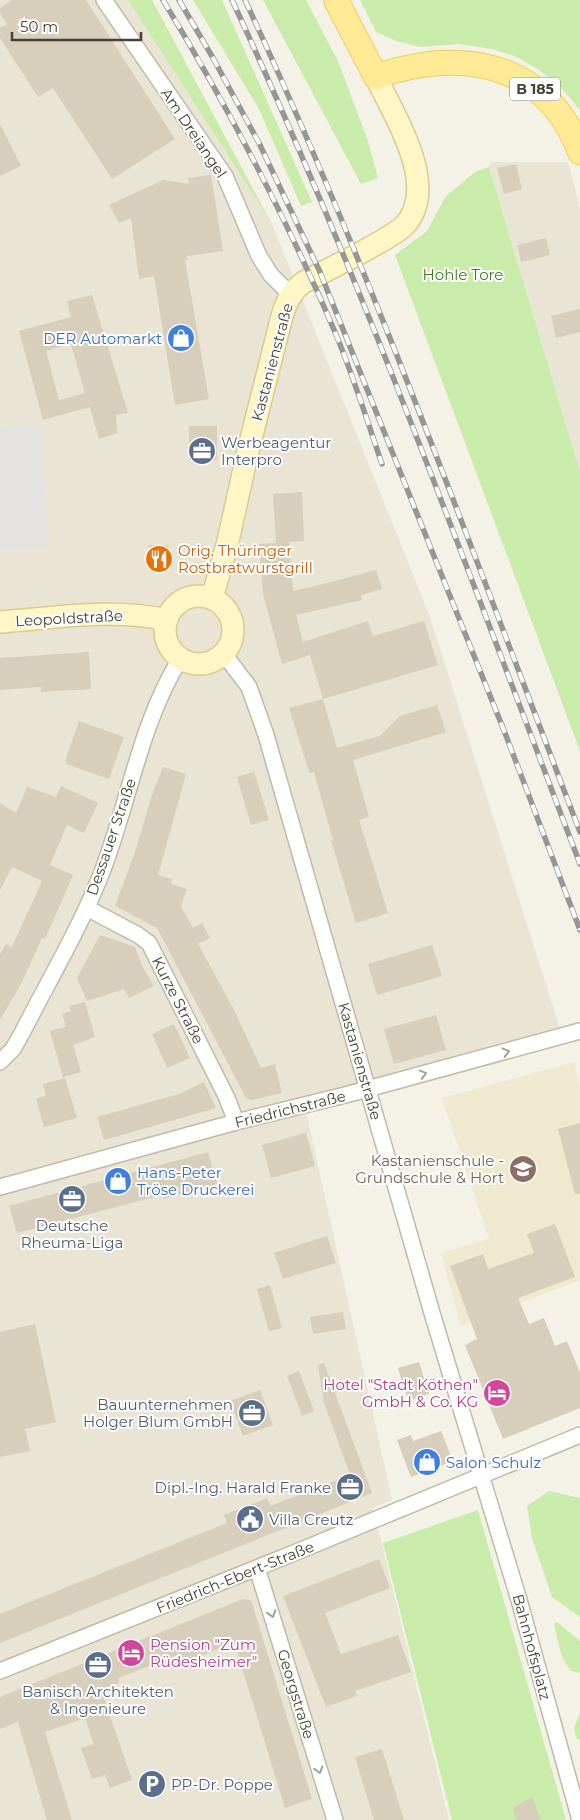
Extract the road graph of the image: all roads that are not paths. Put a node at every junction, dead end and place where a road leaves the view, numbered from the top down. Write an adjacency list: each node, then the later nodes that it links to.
1 (104, 0): 5 (street, Am Dreiangel)
2 (336, 0): 3 (main road)
3 (376, 78): 4 (main road, B 185); 5 (main road, Kastanienstraße)
4 (580, 152)
5 (291, 295): 6 (main road, Kastanienstraße)
6 (212, 599): 7 (main road); 9 (main road)
7 (167, 620): 8 (main road, Leopoldstraße); 10 (main road)
8 (0, 622)
9 (224, 654): 10 (main road); 14 (street, Kastanienstraße)
10 (180, 659): 11 (street, Dessauer Straße)
11 (87, 908): 13 (street, Dessauer Straße); 15 (street, Kurze Straße)
12 (580, 1031): 14 (street, Friedrichstraße, one-way to 12)
13 (0, 1062)
14 (368, 1089): 15 (street, Friedrichstraße); 18 (street, Kastanienstraße)
15 (236, 1122): 16 (street, Friedrichstraße)
16 (0, 1187)
17 (580, 1435): 18 (street, Friedrich-Ebert-Straße)
18 (482, 1475): 19 (street, Friedrich-Ebert-Straße); 22 (street, Bahnhofsplatz)
19 (257, 1568): 20 (street, Friedrich-Ebert-Straße); 21 (street, Georgstraße, one-way to 21)
20 (0, 1671)
21 (335, 1820)
22 (580, 1820)

